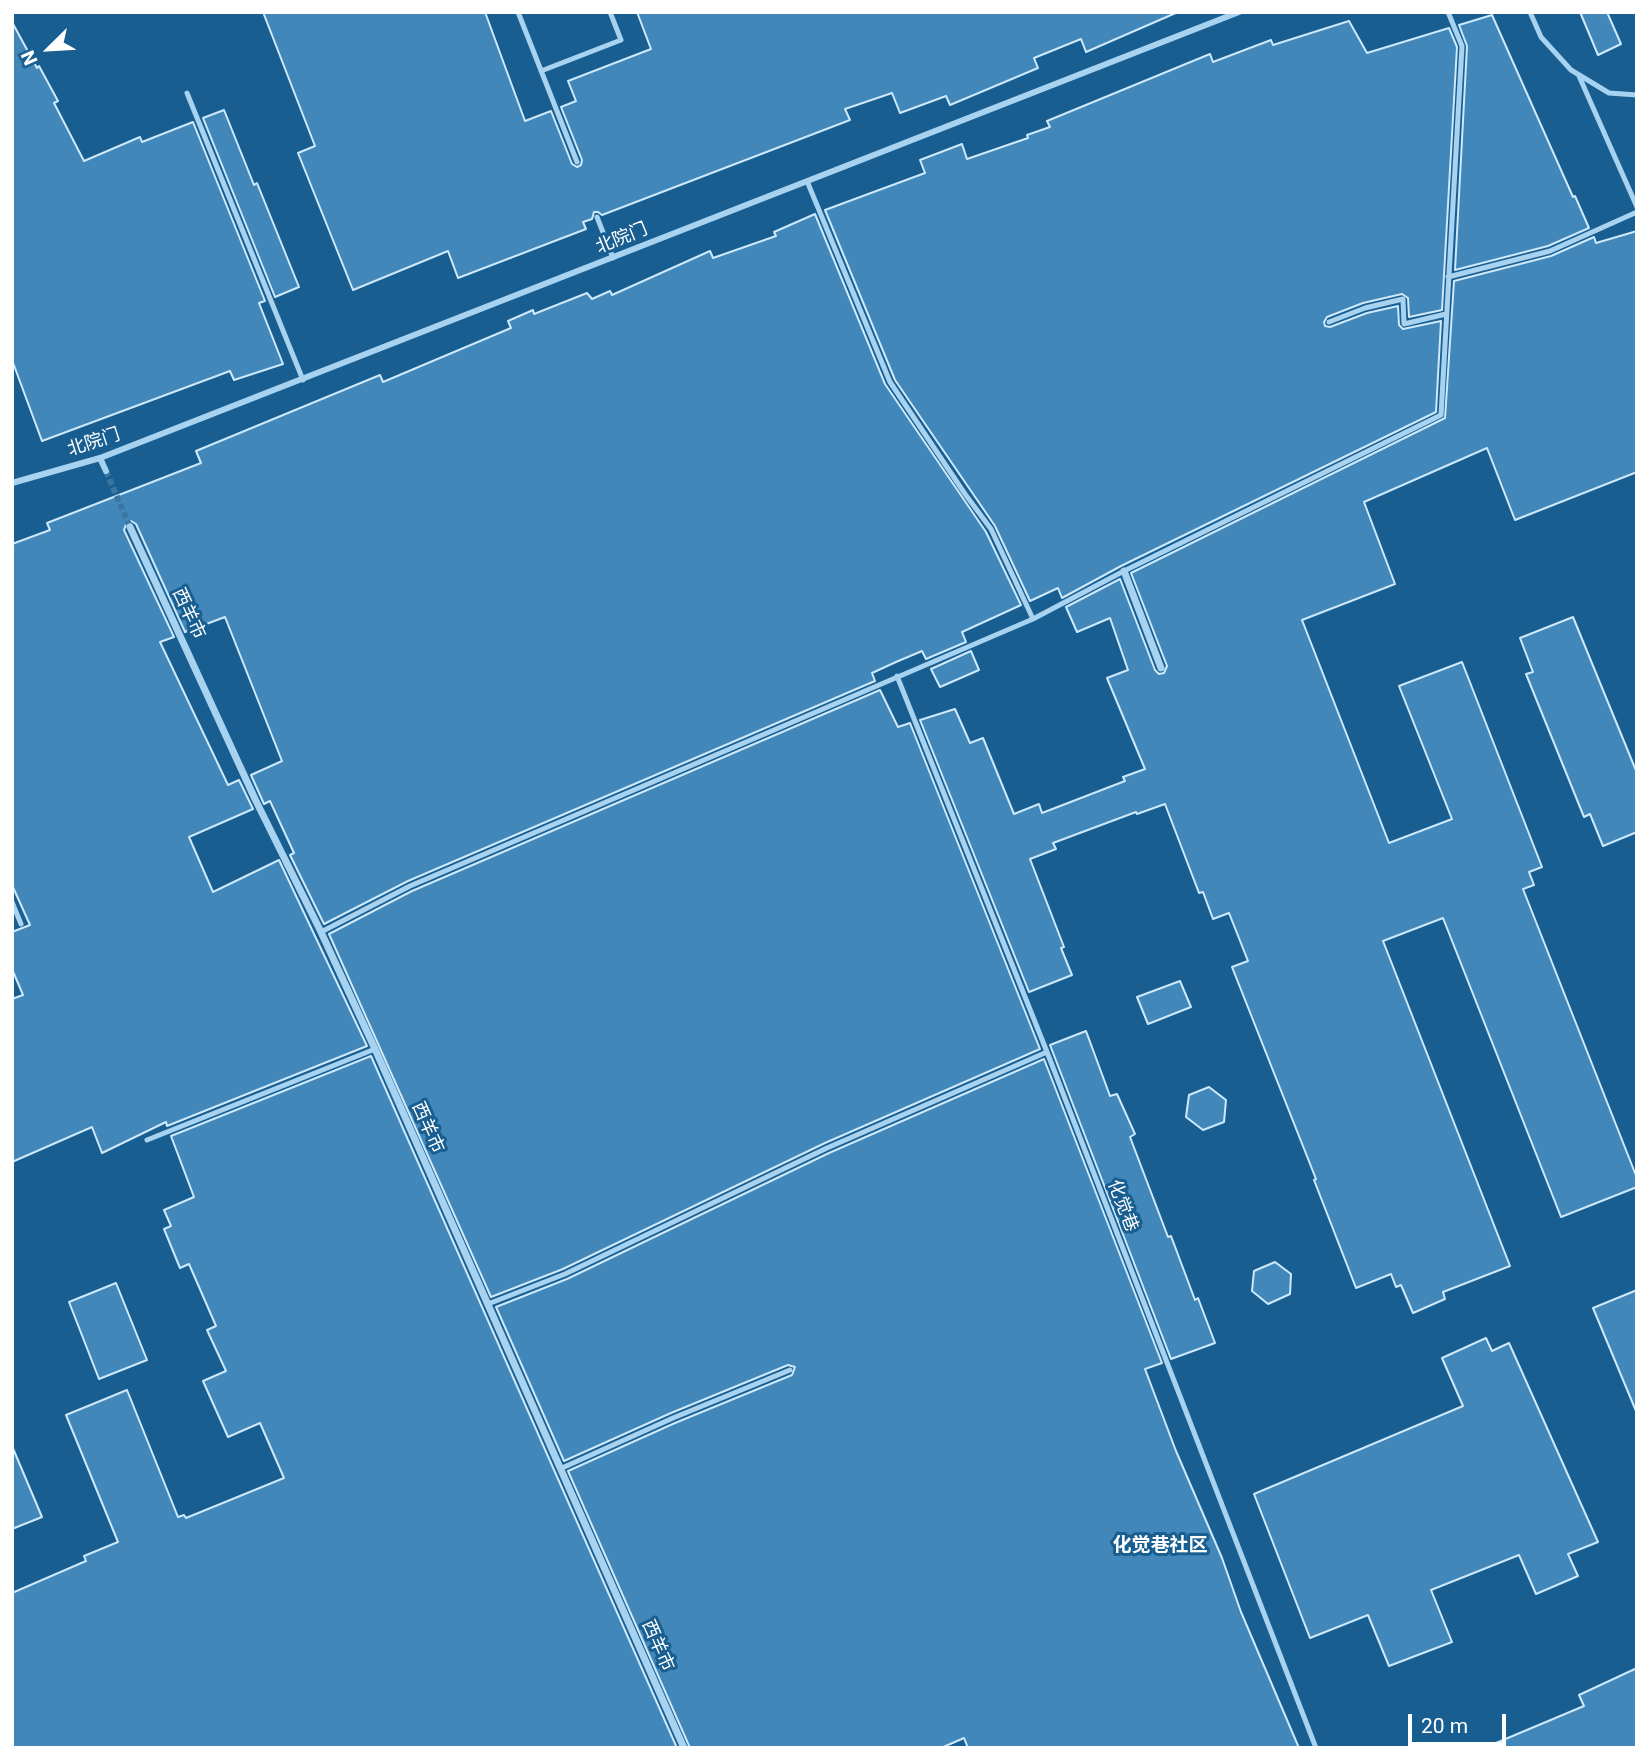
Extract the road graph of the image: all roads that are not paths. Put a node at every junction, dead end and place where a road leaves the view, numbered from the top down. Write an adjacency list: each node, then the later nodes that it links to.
1 (518, 12): 6 (lane)
2 (610, 12): 6 (lane)
3 (1238, 12): 11 (street, 北院门)
4 (1448, 12): 15 (lane)
5 (1530, 12): 7 (lane)
6 (541, 71): 10 (lane)
7 (1579, 76): 9 (lane); 12 (lane)
8 (187, 93): 18 (lane)
9 (1637, 95)
10 (577, 162)
11 (807, 181): 14 (street, 北院门); 24 (lane)
12 (1637, 209): 15 (lane)
13 (597, 217): 14 (lane)
14 (613, 258): 18 (street, 北院门)
15 (1448, 277): 16 (lane)
16 (1446, 314): 17 (lane); 23 (lane)
17 (1329, 322)
18 (303, 380): 19 (street, 北院门)
19 (100, 458): 20 (street); 21 (street, 北院门)
20 (106, 471)
21 (12, 482)
22 (130, 527): 29 (street, 西羊市)
23 (1124, 571): 24 (lane); 25 (street)
24 (1032, 619): 26 (lane)
25 (1161, 668)
26 (897, 676): 29 (lane); 31 (lane, 化觉巷)
27 (12, 902): 28 (lane)
28 (21, 924)
29 (321, 932): 30 (street, 西羊市)
30 (375, 1049): 32 (lane); 33 (street, 西羊市)
31 (1047, 1052): 33 (lane); 37 (lane, 化觉巷)
32 (147, 1140)
33 (488, 1304): 35 (street, 西羊市)
34 (790, 1370): 35 (lane)
35 (562, 1468): 36 (street, 西羊市)
36 (684, 1748)
37 (1316, 1748)

